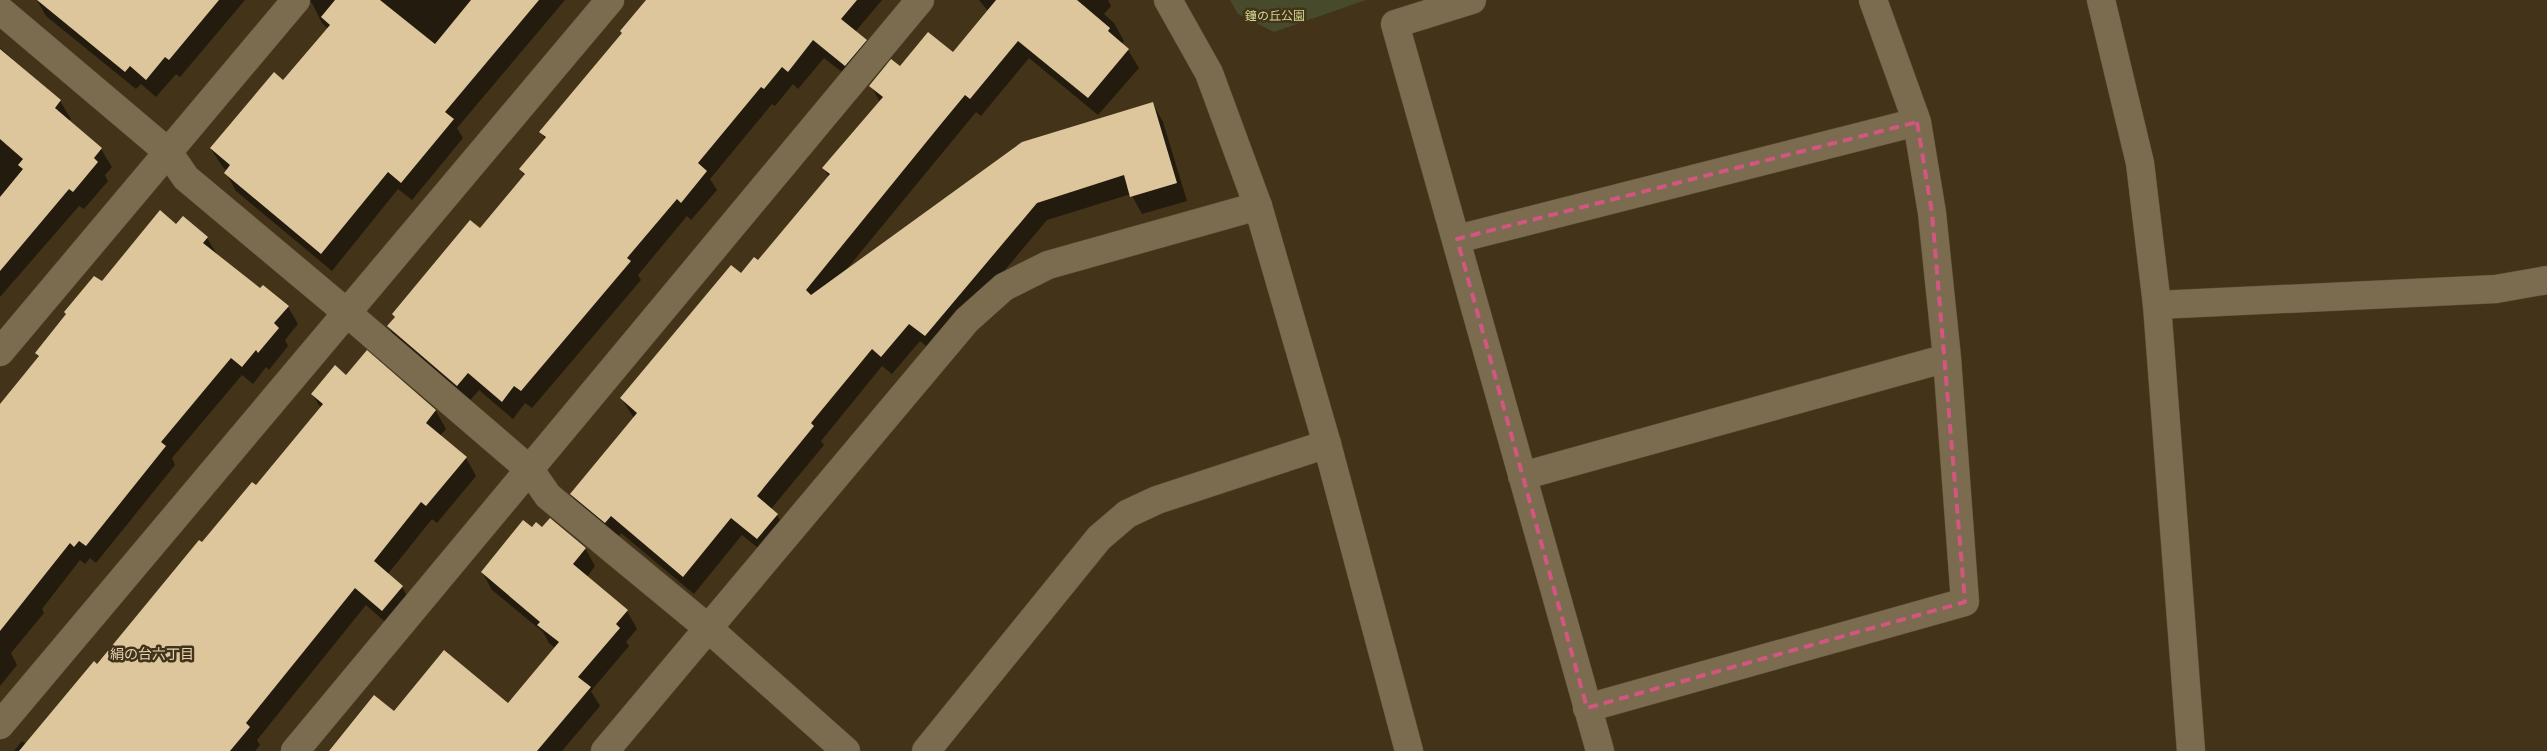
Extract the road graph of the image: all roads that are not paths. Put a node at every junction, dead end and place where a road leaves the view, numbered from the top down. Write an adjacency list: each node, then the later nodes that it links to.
1 (296, 0): 10 (street)
2 (610, 0): 15 (street)
3 (920, 0): 19 (street)
4 (1168, 0): 11 (street)
5 (1472, 0): 12 (street)
6 (1873, 0): 9 (street)
7 (2101, 0): 14 (street)
8 (0, 10): 10 (street)
9 (1917, 122): 12 (street); 17 (street)
10 (168, 152): 15 (street); 16 (street)
11 (1258, 206): 18 (street); 21 (street)
12 (1457, 239): 20 (street)
13 (2547, 280): 14 (street)
14 (2157, 305): 30 (street)
15 (346, 312): 19 (street); 23 (street)
16 (0, 352)
17 (1947, 358): 20 (street); 22 (street)
18 (1327, 444): 27 (street); 28 (street)
19 (530, 470): 21 (street); 24 (street)
20 (1522, 476): 22 (street)
21 (709, 629): 25 (street); 26 (street)
22 (1588, 708): 29 (street)
23 (0, 725)
24 (295, 751)
25 (605, 751)
26 (846, 751)
27 (926, 751)
28 (1409, 751)
29 (1600, 751)
30 (2191, 751)

